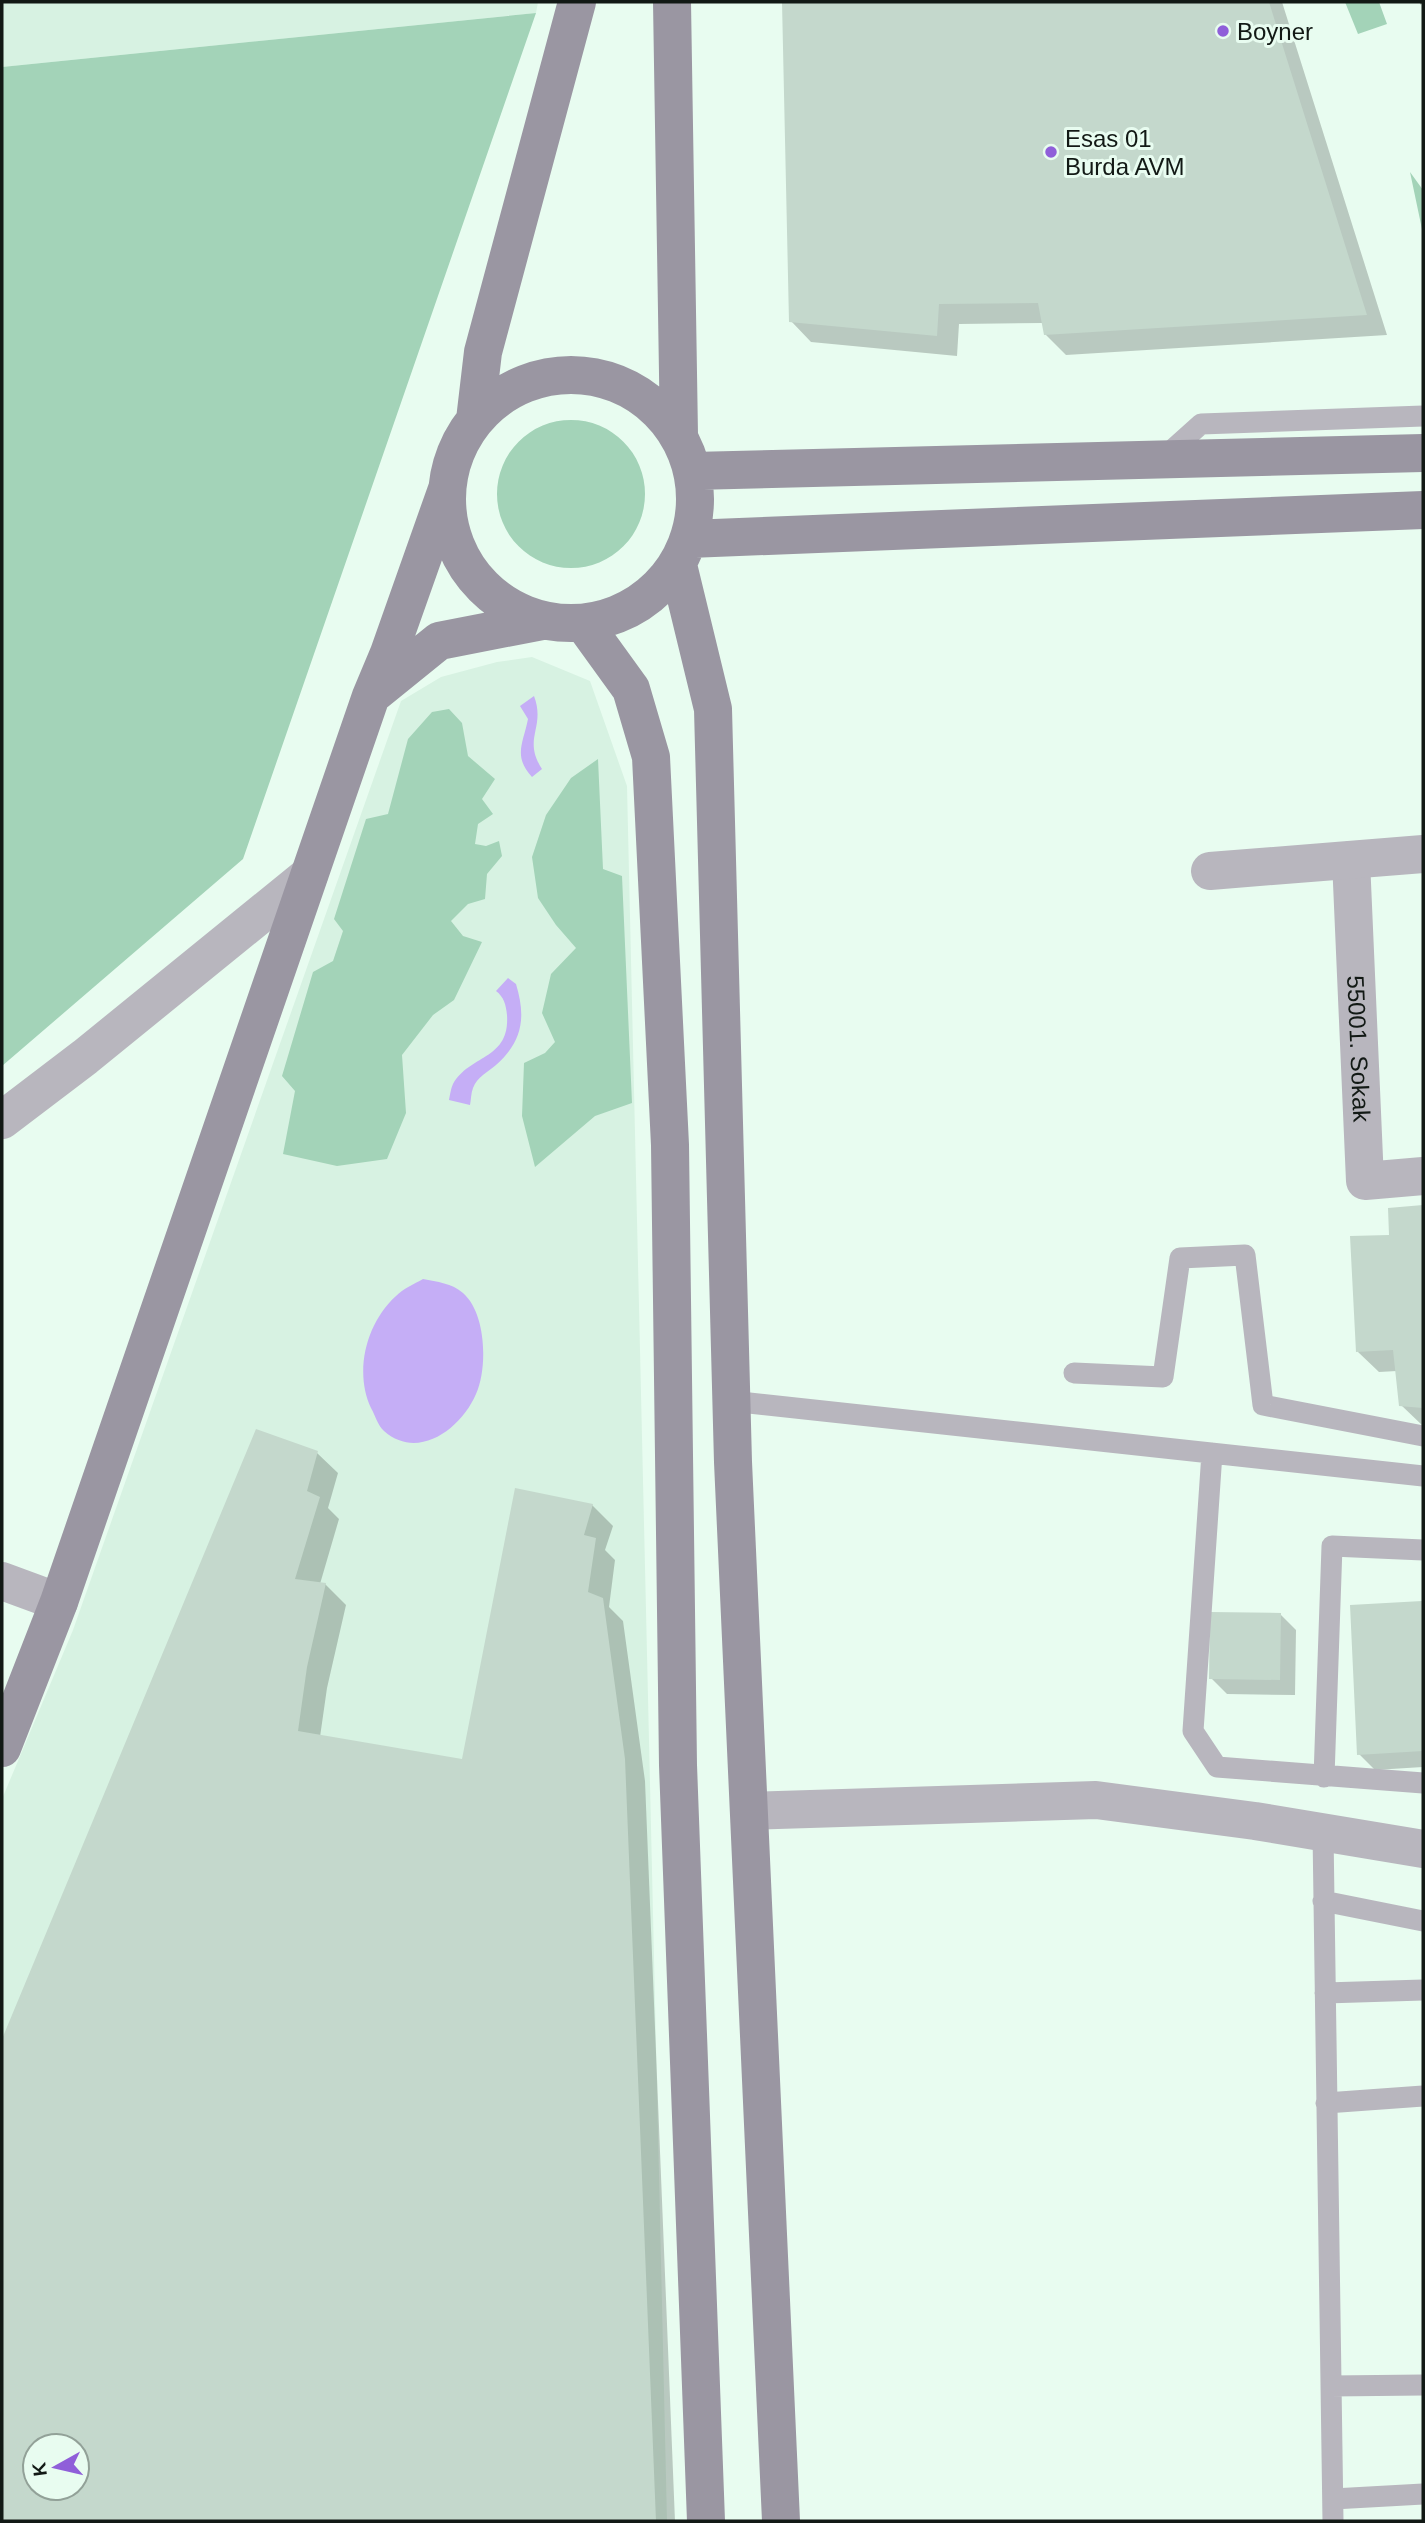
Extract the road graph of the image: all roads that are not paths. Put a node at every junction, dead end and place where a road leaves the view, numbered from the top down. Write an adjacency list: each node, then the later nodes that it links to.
1 (577, 2): 4 (main road)
2 (672, 2): 5 (main road)
3 (1423, 416): 7 (lane)
4 (475, 420): 5 (main road); 9 (main road)
5 (679, 435): 8 (main road)
6 (1423, 453): 7 (main road)
7 (1160, 460): 8 (main road)
8 (693, 471): 11 (main road)
9 (447, 489): 12 (main road); 14 (main road)
10 (1423, 510): 11 (main road)
11 (683, 552): 13 (main road); 22 (main road)
12 (542, 621): 13 (main road); 14 (main road)
13 (584, 624): 45 (main road)
14 (371, 696): 18 (main road)
15 (1423, 854): 16 (street)
16 (1351, 860): 17 (street); 20 (street, 55001. Sokak)
17 (1210, 871)
18 (309, 876): 19 (street); 28 (main road)
19 (2, 1121)
20 (1423, 1176)
21 (1074, 1373): 23 (lane)
22 (731, 1401): 24 (lane); 32 (main road)
23 (1423, 1437)
24 (1212, 1453): 25 (lane); 30 (lane)
25 (1423, 1476)
26 (1423, 1550): 30 (lane)
27 (2, 1581): 28 (street)
28 (58, 1602): 29 (main road)
29 (2, 1748)
30 (1324, 1777): 31 (lane)
31 (1423, 1783)
32 (749, 1811): 33 (street); 46 (main road)
33 (1322, 1832): 34 (street); 35 (lane)
34 (1423, 1849)
35 (1324, 1901): 36 (lane); 38 (lane)
36 (1423, 1921)
37 (1423, 1990): 38 (lane)
38 (1325, 1993): 40 (lane)
39 (1423, 2096): 40 (lane)
40 (1326, 2103): 42 (lane)
41 (1423, 2385): 42 (lane)
42 (1331, 2386): 44 (lane)
43 (1423, 2494): 44 (lane)
44 (1333, 2499): 47 (lane)
45 (706, 2521)
46 (781, 2521)
47 (1334, 2521)

